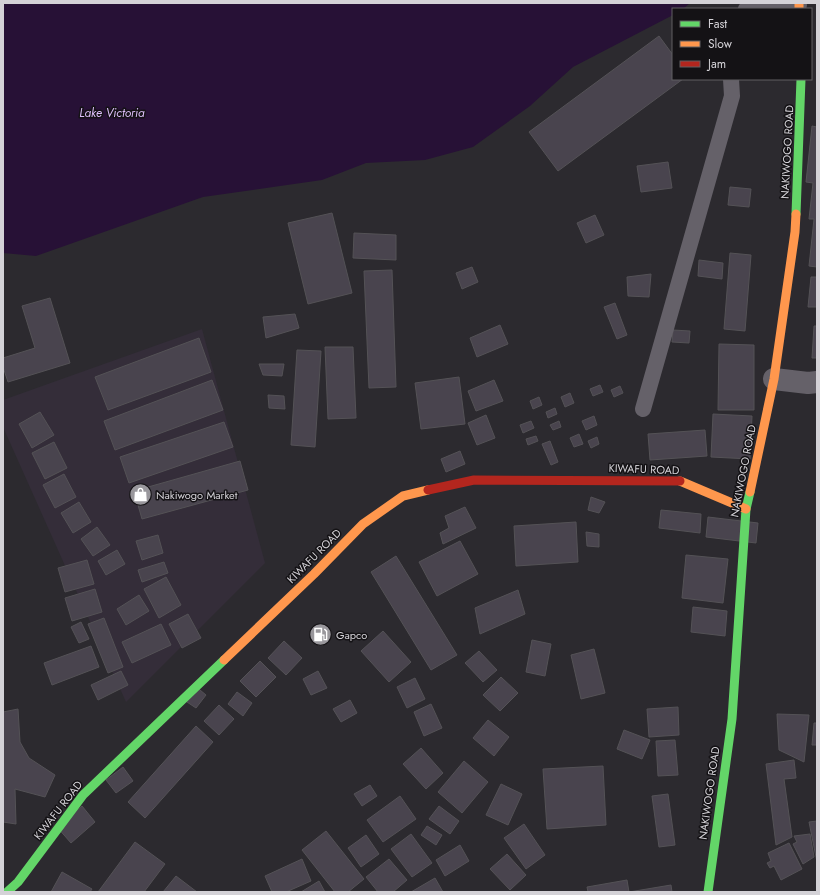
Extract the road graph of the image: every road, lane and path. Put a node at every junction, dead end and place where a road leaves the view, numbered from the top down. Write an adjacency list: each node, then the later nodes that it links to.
1 (799, 6): 2 (lane)
2 (749, 8)
3 (731, 80): 9 (lane)
4 (801, 80): 6 (street, NAKIWOGO ROAD)
5 (812, 87): 6 (street)
6 (801, 99): 7 (street, NAKIWOGO ROAD)
7 (774, 379): 8 (street); 10 (street, NAKIWOGO ROAD)
8 (817, 382)
9 (643, 409)
10 (746, 509): 11 (street, KIWAFU ROAD); 12 (street, NAKIWOGO ROAD)
11 (7, 892)
12 (708, 892)

